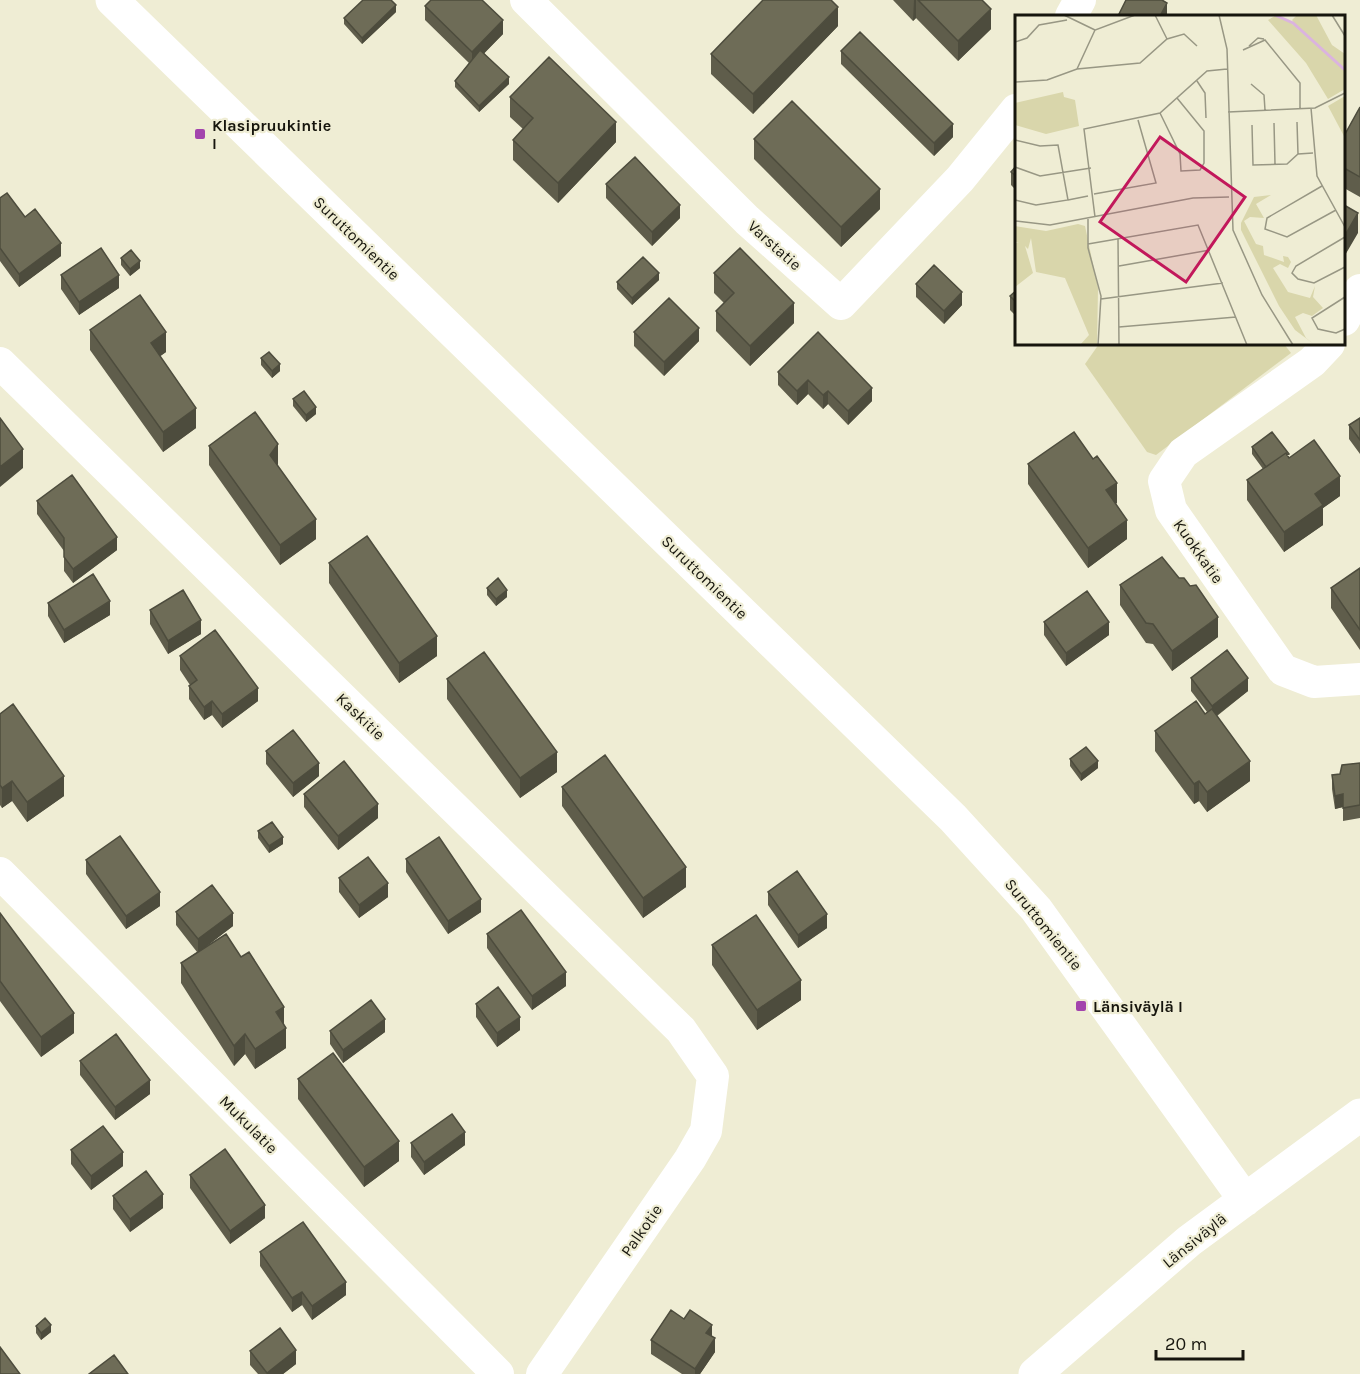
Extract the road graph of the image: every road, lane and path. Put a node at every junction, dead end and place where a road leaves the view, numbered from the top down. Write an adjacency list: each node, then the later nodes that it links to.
1 (112, 0): 14 (street, Suruttomientie)
2 (526, 0): 5 (street, Varstatie)
3 (1080, 0): 4 (street)
4 (1072, 15)
5 (1015, 112)
6 (1360, 291): 7 (street)
7 (1345, 318)
8 (1328, 345): 10 (street, Kuokkatie)
9 (0, 363): 12 (street, Kaskitie)
10 (1360, 679)
11 (0, 873): 15 (street, Mukulatie)
12 (713, 1076): 16 (street, Palkotie)
13 (1360, 1114): 14 (street, Länsiväylä)
14 (1245, 1200): 17 (street, Länsiväylä)
15 (498, 1374)
16 (542, 1374)
17 (1035, 1374)

